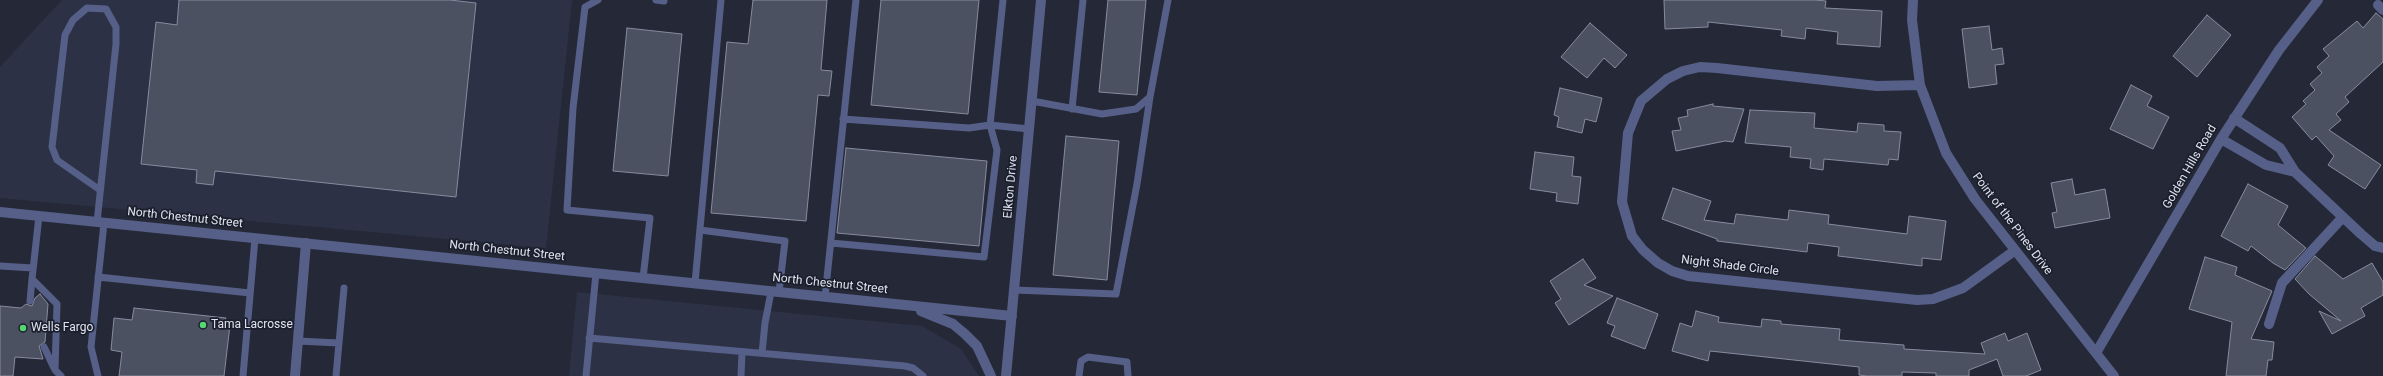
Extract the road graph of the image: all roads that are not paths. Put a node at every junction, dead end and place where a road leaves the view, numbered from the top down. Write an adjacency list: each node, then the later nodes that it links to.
1 (598, 0): 37 (lane)
2 (656, 0): 11 (lane)
3 (720, 0): 27 (lane)
4 (856, 0): 17 (lane)
5 (1003, 0): 18 (lane)
6 (1041, 0): 14 (street, Elkton Drive)
7 (1083, 0): 15 (lane)
8 (1168, 0): 13 (lane)
9 (1913, 0): 12 (street, Point of the Pines Drive)
10 (2318, 0): 16 (street, Golden Hills Road)
11 (664, 1)
12 (1920, 85): 32 (street, Point of the Pines Drive); 32 (street, Night Shade Circle)
13 (1150, 97): 15 (lane); 41 (lane)
14 (1032, 101): 15 (lane); 19 (street, Elkton Drive)
15 (1072, 109)
16 (2234, 118): 20 (street, Golden Hills Road); 21 (street)
17 (843, 119): 18 (lane); 30 (lane)
18 (990, 125): 19 (lane); 30 (lane)
19 (1029, 129): 41 (street, Elkton Drive)
20 (2221, 139): 21 (street); 55 (street, Golden Hills Road)
21 (2295, 172): 25 (street)
22 (100, 190): 22 (lane); 26 (lane)
23 (0, 212): 24 (street, North Chestnut Street)
24 (39, 216): 26 (street, North Chestnut Street); 34 (lane)
25 (2342, 217): 31 (street); 48 (street)
26 (100, 222): 28 (street, North Chestnut Street); 36 (lane)
27 (700, 230): 39 (lane); 42 (lane)
28 (255, 238): 29 (street, North Chestnut Street); 43 (lane)
29 (306, 243): 35 (street, North Chestnut Street); 50 (street)
30 (831, 243): 44 (lane)
31 (2383, 248)
32 (2014, 251): 55 (street, Point of the Pines Drive)
33 (0, 266): 34 (lane)
34 (33, 268): 38 (lane)
35 (596, 273): 37 (street, North Chestnut Street); 49 (lane)
36 (98, 277): 43 (lane); 58 (lane)
37 (643, 278): 39 (street, North Chestnut Street)
38 (32, 279): 45 (lane); 56 (lane)
39 (695, 283): 42 (street, North Chestnut Street)
40 (344, 288): 51 (lane)
41 (1014, 290): 47 (street, Elkton Drive)
42 (775, 292): 44 (street, North Chestnut Street); 54 (lane)
43 (250, 293): 59 (lane)
44 (825, 297): 46 (street, North Chestnut Street)
45 (30, 301)
46 (892, 304): 47 (street, North Chestnut Street); 65 (street)
47 (1012, 316): 66 (street, Elkton Drive)
48 (2269, 324)
49 (590, 338): 53 (lane); 62 (lane)
50 (298, 341): 51 (lane); 60 (street)
51 (339, 343): 61 (lane)
52 (44, 347): 56 (lane)
53 (742, 352): 54 (lane); 63 (lane)
54 (762, 353): 64 (lane)
55 (2096, 353): 69 (street, Point of the Pines Drive)
56 (55, 370): 57 (lane)
57 (61, 376)
58 (98, 376)
59 (243, 376)
60 (295, 376)
61 (336, 376)
62 (586, 376)
63 (741, 376)
64 (923, 376)
65 (991, 376)
66 (1006, 376)
67 (1079, 376): 68 (lane)
68 (1128, 376)
69 (2114, 376)

